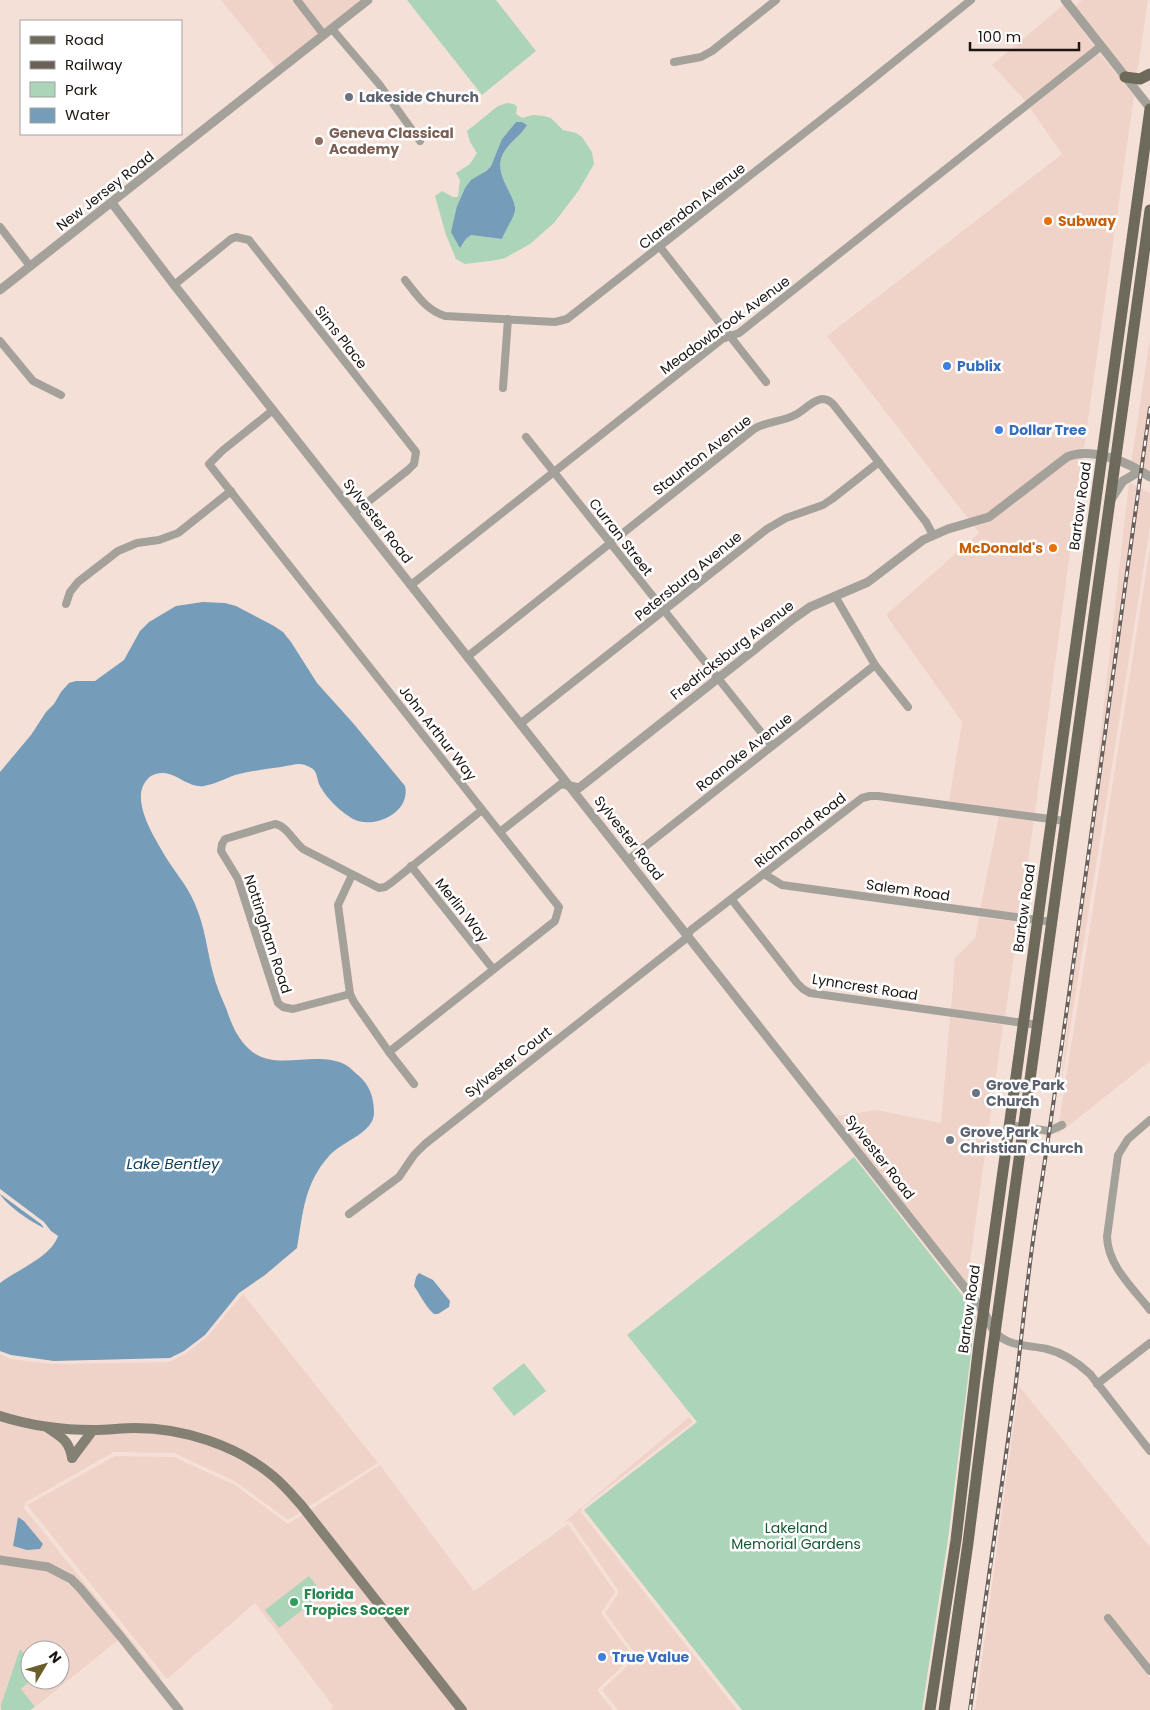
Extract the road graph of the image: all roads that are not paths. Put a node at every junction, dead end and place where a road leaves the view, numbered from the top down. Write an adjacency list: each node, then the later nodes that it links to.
1 (297, 0): 6 (street)
2 (368, 0): 6 (street, New Jersey Road)
3 (776, 0): 8 (street)
4 (971, 0): 16 (street, Clarendon Avenue)
5 (1070, 2): 7 (street)
6 (328, 32): 12 (street); 13 (street, New Jersey Road)
7 (1100, 47): 10 (street); 23 (street, Meadowbrook Avenue)
8 (674, 62)
9 (1150, 74): 10 (main road)
10 (1125, 77): 11 (street)
11 (1150, 109): 21 (main road, Bartow Road)
12 (420, 141)
13 (112, 203): 17 (street, New Jersey Road); 19 (street, Sylvester Road)
14 (1150, 210): 25 (main road, Bartow Road)
15 (0, 227): 17 (street)
16 (660, 247): 22 (street, Clarendon Avenue); 23 (street)
17 (30, 266): 20 (street, New Jersey Road)
18 (406, 280): 22 (street, Clarendon Avenue)
19 (174, 285): 29 (street, Sylvester Road); 39 (street, Sims Place)
20 (0, 290)
21 (1121, 316): 25 (main road); 31 (main road, Bartow Road)
22 (508, 320): 27 (street)
23 (731, 337): 26 (street); 34 (street, Meadowbrook Avenue)
24 (0, 341): 28 (street)
25 (1128, 371): 32 (main road, Bartow Road)
26 (766, 382)
27 (503, 388)
28 (60, 395)
29 (273, 410): 37 (street, John Arthur Way); 39 (street, Sylvester Road)
30 (526, 436): 34 (street, Curran Street)
31 (1102, 455): 32 (street, Fredricksburg Avenue); 40 (street, Fredricksburg Avenue); 54 (main road, Bartow Road)
32 (1116, 460): 35 (street, Fredricksburg Avenue); 38 (main road, Bartow Road)
33 (879, 462): 40 (street, Staunton Avenue); 41 (street, Staunton Avenue); 45 (street, Petersburg Avenue)
34 (554, 471): 41 (street, Curran Street); 42 (street, Meadowbrook Avenue)
35 (1140, 471): 36 (street, Fredricksburg Avenue); 38 (street)
36 (1150, 478)
37 (231, 492): 44 (street); 53 (street, John Arthur Way)
38 (1110, 501): 55 (main road, Bartow Road)
39 (354, 513): 42 (street, Sylvester Road)
40 (933, 535): 43 (street, Fredricksburg Avenue)
41 (610, 543): 45 (street, Curran Street); 46 (street, Staunton Avenue)
42 (411, 585): 46 (street, Sylvester Road)
43 (835, 596): 47 (street); 48 (street, Fredricksburg Avenue)
44 (66, 604)
45 (664, 611): 48 (street, Curran Street); 50 (street, Petersburg Avenue)
46 (467, 656): 50 (street, Sylvester Road)
47 (876, 665): 49 (street); 51 (street, Roanoke Avenue)
48 (718, 678): 51 (street, Curran Street); 52 (street, Fredricksburg Avenue)
49 (908, 707)
50 (520, 724): 52 (street, Sylvester Road)
51 (772, 746): 57 (street, Roanoke Avenue)
52 (570, 786): 56 (street); 57 (street, Sylvester Road)
53 (482, 810): 56 (street, John Arthur Way); 58 (street, Nottingham Road)
54 (1052, 819): 55 (street, Richmond Road); 59 (street, Richmond Road); 62 (main road, Bartow Road)
55 (1065, 822): 63 (main road, Bartow Road)
56 (500, 832): 65 (street, John Arthur Way)
57 (628, 860): 64 (street, Sylvester Road)
58 (411, 866): 60 (street, Nottingham Road); 65 (street, Merlin Way)
59 (764, 874): 61 (street, Richmond Road); 62 (street, Salem Road)
60 (352, 875): 66 (street); 66 (street, Nottingham Road)
61 (732, 900): 64 (street, Richmond Road); 67 (street, Lynncrest Road)
62 (1038, 921): 63 (street, Salem Road); 67 (main road, Bartow Road)
63 (1052, 922): 68 (main road, Bartow Road)
64 (688, 935): 75 (street, Sylvester Court); 77 (street, Sylvester Road)
65 (493, 970): 69 (street, John Arthur Way)
66 (350, 994): 69 (street)
67 (1024, 1024): 68 (street, Lynncrest Road); 73 (main road, Bartow Road)
68 (1038, 1025): 74 (main road, Bartow Road)
69 (389, 1052): 70 (street)
70 (414, 1084)
71 (1150, 1120): 76 (street)
72 (1062, 1125): 74 (street)
73 (1010, 1126): 74 (street); 77 (main road, Bartow Road)
74 (1024, 1128): 78 (main road, Bartow Road)
75 (349, 1214)
76 (1150, 1310)
77 (984, 1312): 78 (street, Sylvester Road); 90 (main road, Bartow Road)
78 (996, 1333): 80 (street); 91 (main road, Bartow Road)
79 (1150, 1343): 80 (street)
80 (1097, 1384): 84 (street)
81 (0, 1416): 82 (main road)
82 (47, 1428): 83 (main road); 83 (main road)
83 (93, 1430): 89 (main road)
84 (1150, 1451)
85 (0, 1560): 88 (street)
86 (1108, 1618): 87 (street)
87 (1150, 1671)
88 (179, 1710)
89 (462, 1710)
90 (930, 1710)
91 (944, 1710)

